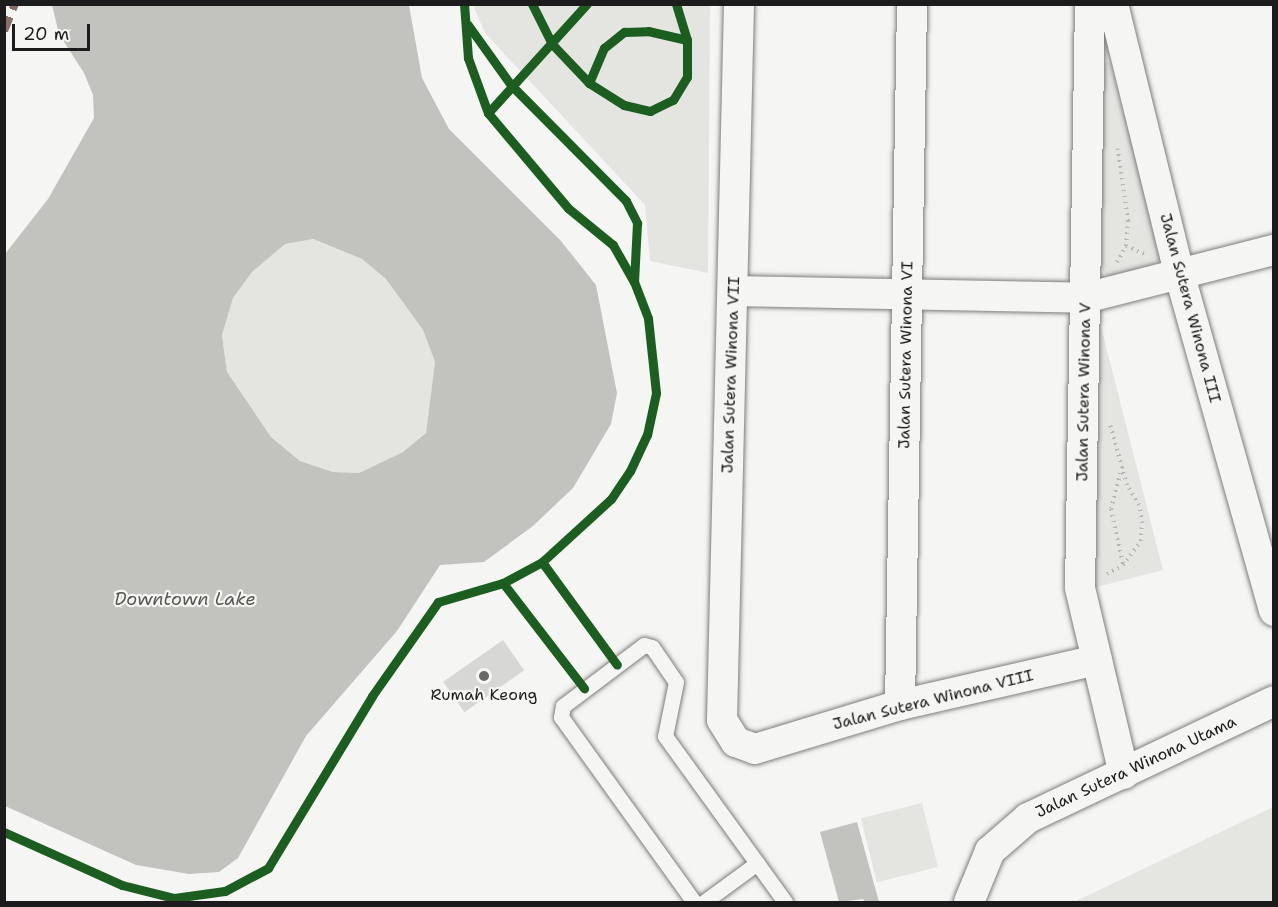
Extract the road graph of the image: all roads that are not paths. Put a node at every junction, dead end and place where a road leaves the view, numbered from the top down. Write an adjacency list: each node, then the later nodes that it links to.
1 (739, 4): 7 (street, Jalan Sutera Winona VII)
2 (912, 4): 8 (street, Jalan Sutera Winona VI)
3 (1090, 4): 9 (street, Jalan Sutera Winona V)
4 (1113, 4): 6 (street, Jalan Sutera Winona III)
5 (1274, 250): 6 (street)
6 (1180, 276): 9 (street); 10 (street, Jalan Sutera Winona III)
7 (734, 291): 8 (street); 14 (street, Jalan Sutera Winona VII)
8 (907, 295): 9 (street); 13 (street, Jalan Sutera Winona VI)
9 (1085, 298): 11 (street, Jalan Sutera Winona V)
10 (1274, 611)
11 (1097, 660): 13 (street, Jalan Sutera Winona VIII); 15 (street, Jalan Sutera Winona V)
12 (1274, 701): 15 (street, Jalan Sutera Winona Utama)
13 (900, 705): 14 (street, Jalan Sutera Winona VIII)
14 (736, 742)
15 (1124, 774): 20 (street, Jalan Sutera Winona Utama)
16 (757, 863): 17 (lane); 18 (lane); 19 (lane)
17 (694, 903)
18 (704, 903)
19 (785, 903)
20 (969, 903)

